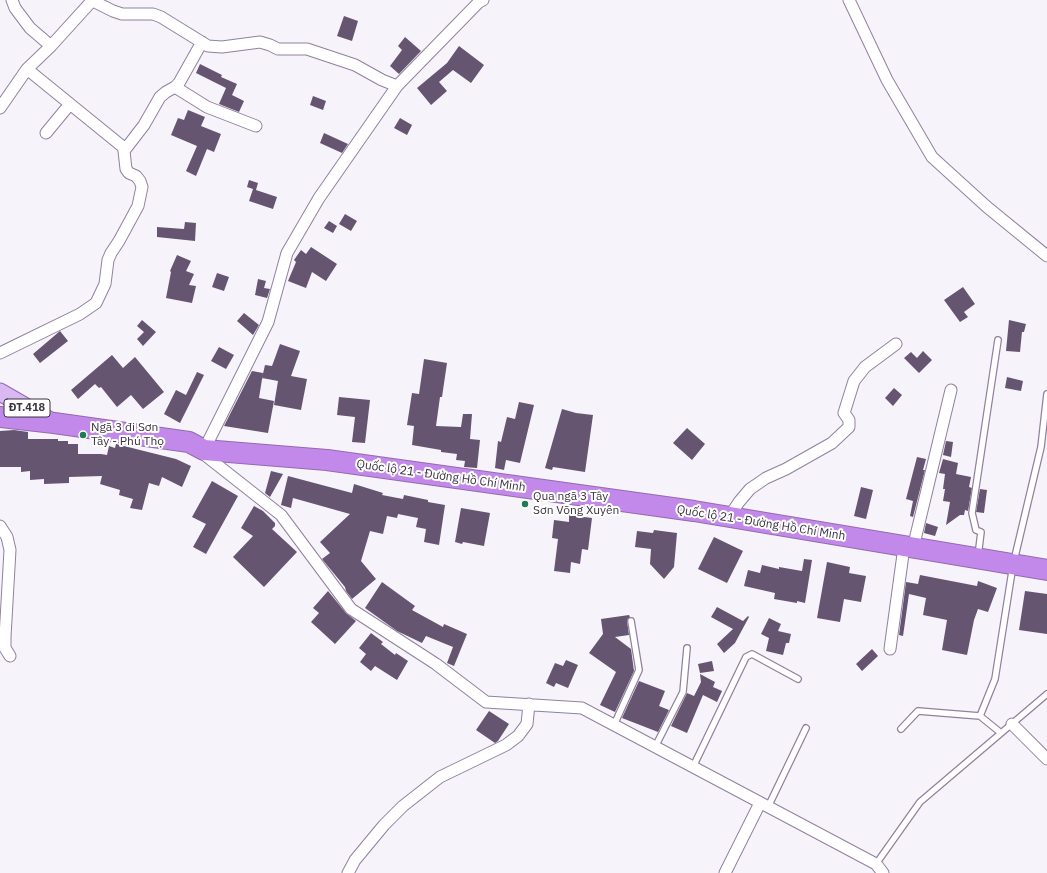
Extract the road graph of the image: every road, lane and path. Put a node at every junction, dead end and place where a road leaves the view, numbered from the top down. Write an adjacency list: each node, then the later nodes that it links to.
1 (12, 0): 6 (street)
2 (91, 0): 5 (street); 6 (street)
3 (483, 0): 8 (street)
4 (849, 0): 15 (street)
5 (202, 42): 8 (street); 9 (street)
6 (51, 46): 7 (street)
7 (27, 69): 10 (street); 11 (street)
8 (397, 86): 24 (street)
9 (175, 87): 12 (street); 14 (street)
10 (70, 104): 13 (street); 14 (street)
11 (0, 108)
12 (256, 126)
13 (46, 132)
14 (124, 151): 18 (street)
15 (1047, 256)
16 (998, 340): 28 (lane)
17 (896, 344): 25 (street)
18 (0, 353)
19 (950, 390): 27 (street)
20 (0, 392): 23 (main road, ĐT.418)
21 (1047, 394): 29 (lane)
22 (0, 417): 23 (highway, Quốc lộ 21 - Đường Hồ Chí Minh)
23 (54, 423): 24 (highway, Quốc lộ 21 - Đường Hồ Chí Minh)
24 (196, 446): 25 (highway, Quốc lộ 21 - Đường Hồ Chí Minh); 37 (street)
25 (729, 517): 27 (highway, Quốc lộ 21 - Đường Hồ Chí Minh)
26 (0, 526): 34 (street)
27 (908, 548): 28 (highway, Quốc lộ 21 - Đường Hồ Chí Minh); 33 (street)
28 (978, 560): 29 (highway, Quốc lộ 21 - Đường Hồ Chí Minh)
29 (1013, 565): 30 (highway, Quốc lộ 21 - Đường Hồ Chí Minh); 38 (lane)
30 (1047, 570)
31 (631, 621): 39 (lane)
32 (687, 648): 44 (lane)
33 (890, 649)
34 (10, 656)
35 (798, 679): 46 (lane)
36 (1047, 694): 40 (lane)
37 (529, 704): 39 (street); 49 (street)
38 (980, 716): 42 (lane); 43 (lane)
39 (614, 724): 44 (street)
40 (1012, 724): 43 (lane); 45 (street)
41 (806, 728): 47 (lane)
42 (901, 729)
43 (1001, 733): 48 (lane)
44 (656, 747): 46 (street)
45 (1047, 760)
46 (693, 767): 47 (street)
47 (764, 805): 48 (street); 50 (street)
48 (880, 869)
49 (348, 873)
50 (725, 873)

